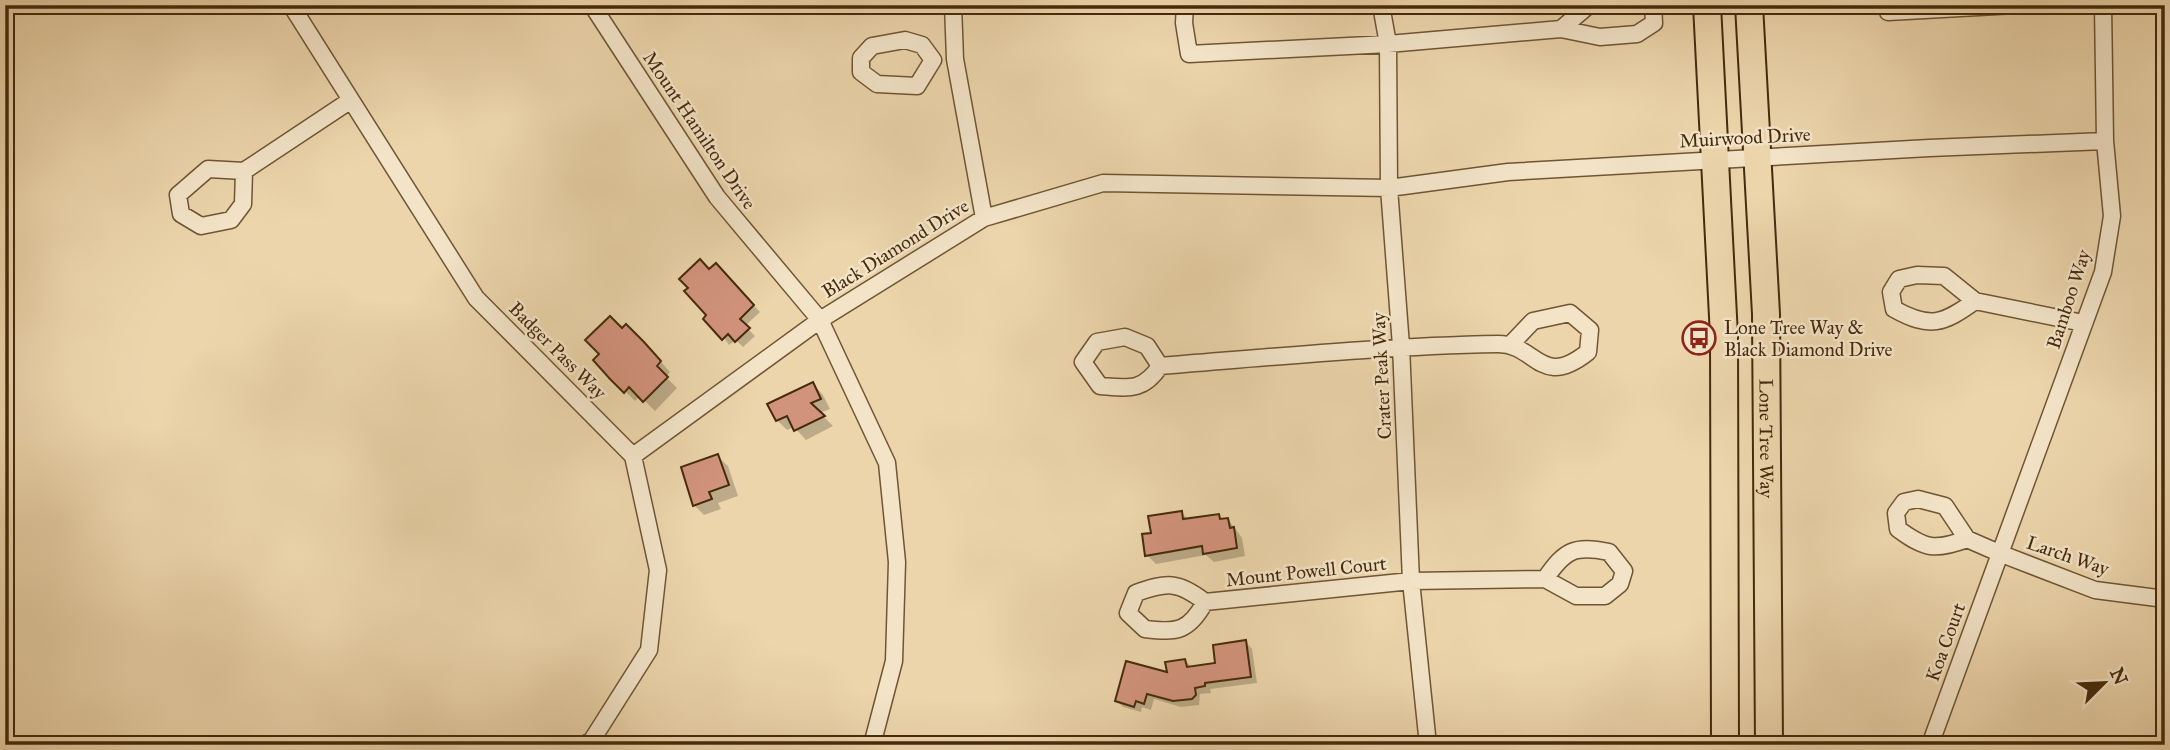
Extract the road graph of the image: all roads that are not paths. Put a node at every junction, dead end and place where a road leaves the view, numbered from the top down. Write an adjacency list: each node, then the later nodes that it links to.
1 (291, 5): 17 (street, Badger Pass Way)
2 (592, 5): 25 (street, Mount Hamilton Drive)
3 (953, 5): 15 (street)
4 (1185, 5): 14 (street)
5 (1381, 5): 14 (street, Crater Peak Way)
6 (1589, 5): 13 (street)
7 (1653, 5): 13 (street)
8 (1707, 5): 20 (main road)
9 (1749, 5): 19 (main road, Lone Tree Way)
10 (2015, 5): 12 (street)
11 (2103, 5): 18 (street, Bamboo Way)
12 (1888, 9)
13 (1561, 29): 14 (street)
14 (1388, 44): 22 (street, Crater Peak Way)
15 (955, 59): 16 (street); 23 (street)
16 (933, 60)
17 (351, 100): 21 (street); 30 (street, Badger Pass Way)
18 (2105, 141): 19 (street, Muirwood Drive); 26 (street, Bamboo Way)
19 (1756, 158): 20 (street, Muirwood Drive); 41 (main road, Lone Tree Way)
20 (1714, 160): 22 (street, Muirwood Drive); 40 (main road)
21 (244, 171): 21 (street)
22 (1389, 188): 23 (street, Black Diamond Drive); 28 (street, Crater Peak Way)
23 (984, 218): 25 (street, Black Diamond Drive)
24 (1975, 301): 24 (street); 26 (street)
25 (820, 320): 30 (street, Black Diamond Drive); 38 (street, Mount Hamilton Drive)
26 (2083, 323): 32 (street, Bamboo Way)
27 (1511, 344): 27 (street); 28 (street)
28 (1401, 346): 29 (street); 34 (street, Crater Peak Way)
29 (1160, 366): 29 (street)
30 (633, 456): 37 (street)
31 (1967, 539): 32 (street, Larch Way)
32 (1999, 553): 35 (street, Larch Way); 42 (street, Koa Court)
33 (1545, 579): 33 (street); 34 (street, Mount Powell Court)
34 (1411, 581): 36 (street, Mount Powell Court); 39 (street, Crater Peak Way)
35 (2165, 599)
36 (1205, 602)
37 (584, 745)
38 (873, 745)
39 (1428, 745)
40 (1725, 745)
41 (1769, 745)
42 (1930, 745)

